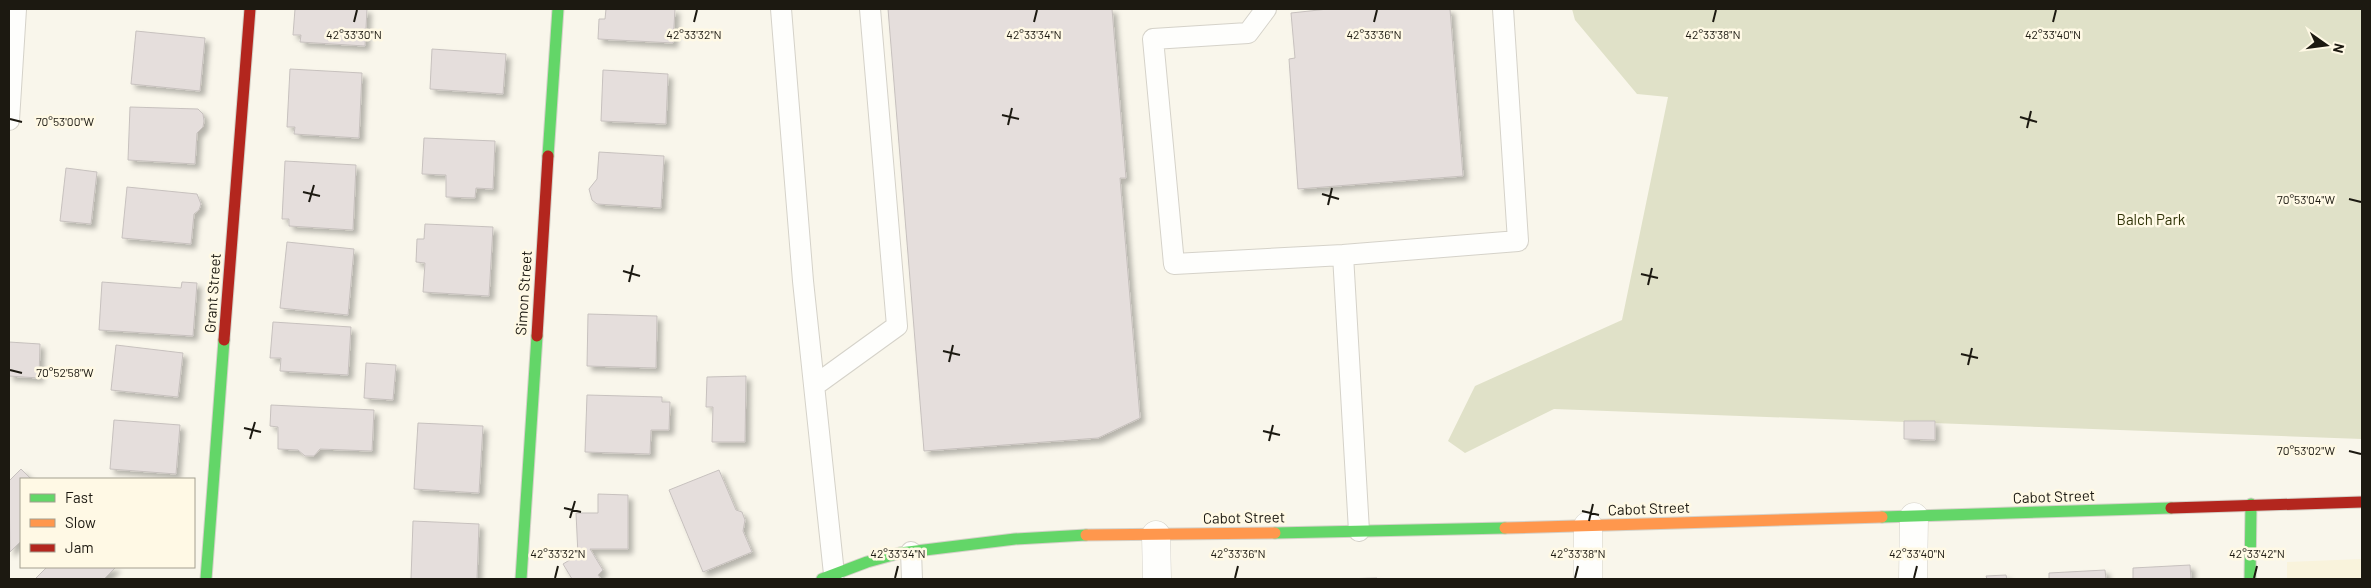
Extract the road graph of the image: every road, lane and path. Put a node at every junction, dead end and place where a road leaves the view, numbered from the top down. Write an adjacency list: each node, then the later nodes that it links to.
1 (16, 9): 8 (lane)
2 (250, 9): 19 (main road, Grant Street)
3 (558, 9): 20 (main road, Simon Street)
4 (781, 9): 10 (lane)
5 (870, 9): 10 (lane)
6 (1266, 9): 9 (lane)
7 (1503, 9): 9 (lane)
8 (9, 120)
9 (1344, 256): 15 (lane)
10 (814, 386): 18 (lane)
11 (2362, 502): 12 (main road, Cabot Street)
12 (2251, 504): 13 (main road, Cabot Street); 25 (main road)
13 (1914, 517): 14 (main road, Cabot Street); 24 (street)
14 (1588, 526): 15 (main road, Cabot Street); 23 (street)
15 (1359, 531): 16 (main road, Cabot Street)
16 (1156, 535): 17 (main road, Cabot Street); 22 (street)
17 (911, 552): 18 (main road, Cabot Street); 21 (lane)
18 (828, 577)
19 (206, 579)
20 (521, 579)
21 (912, 579)
22 (1157, 579)
23 (1588, 579)
24 (1913, 579)
25 (2250, 579)

